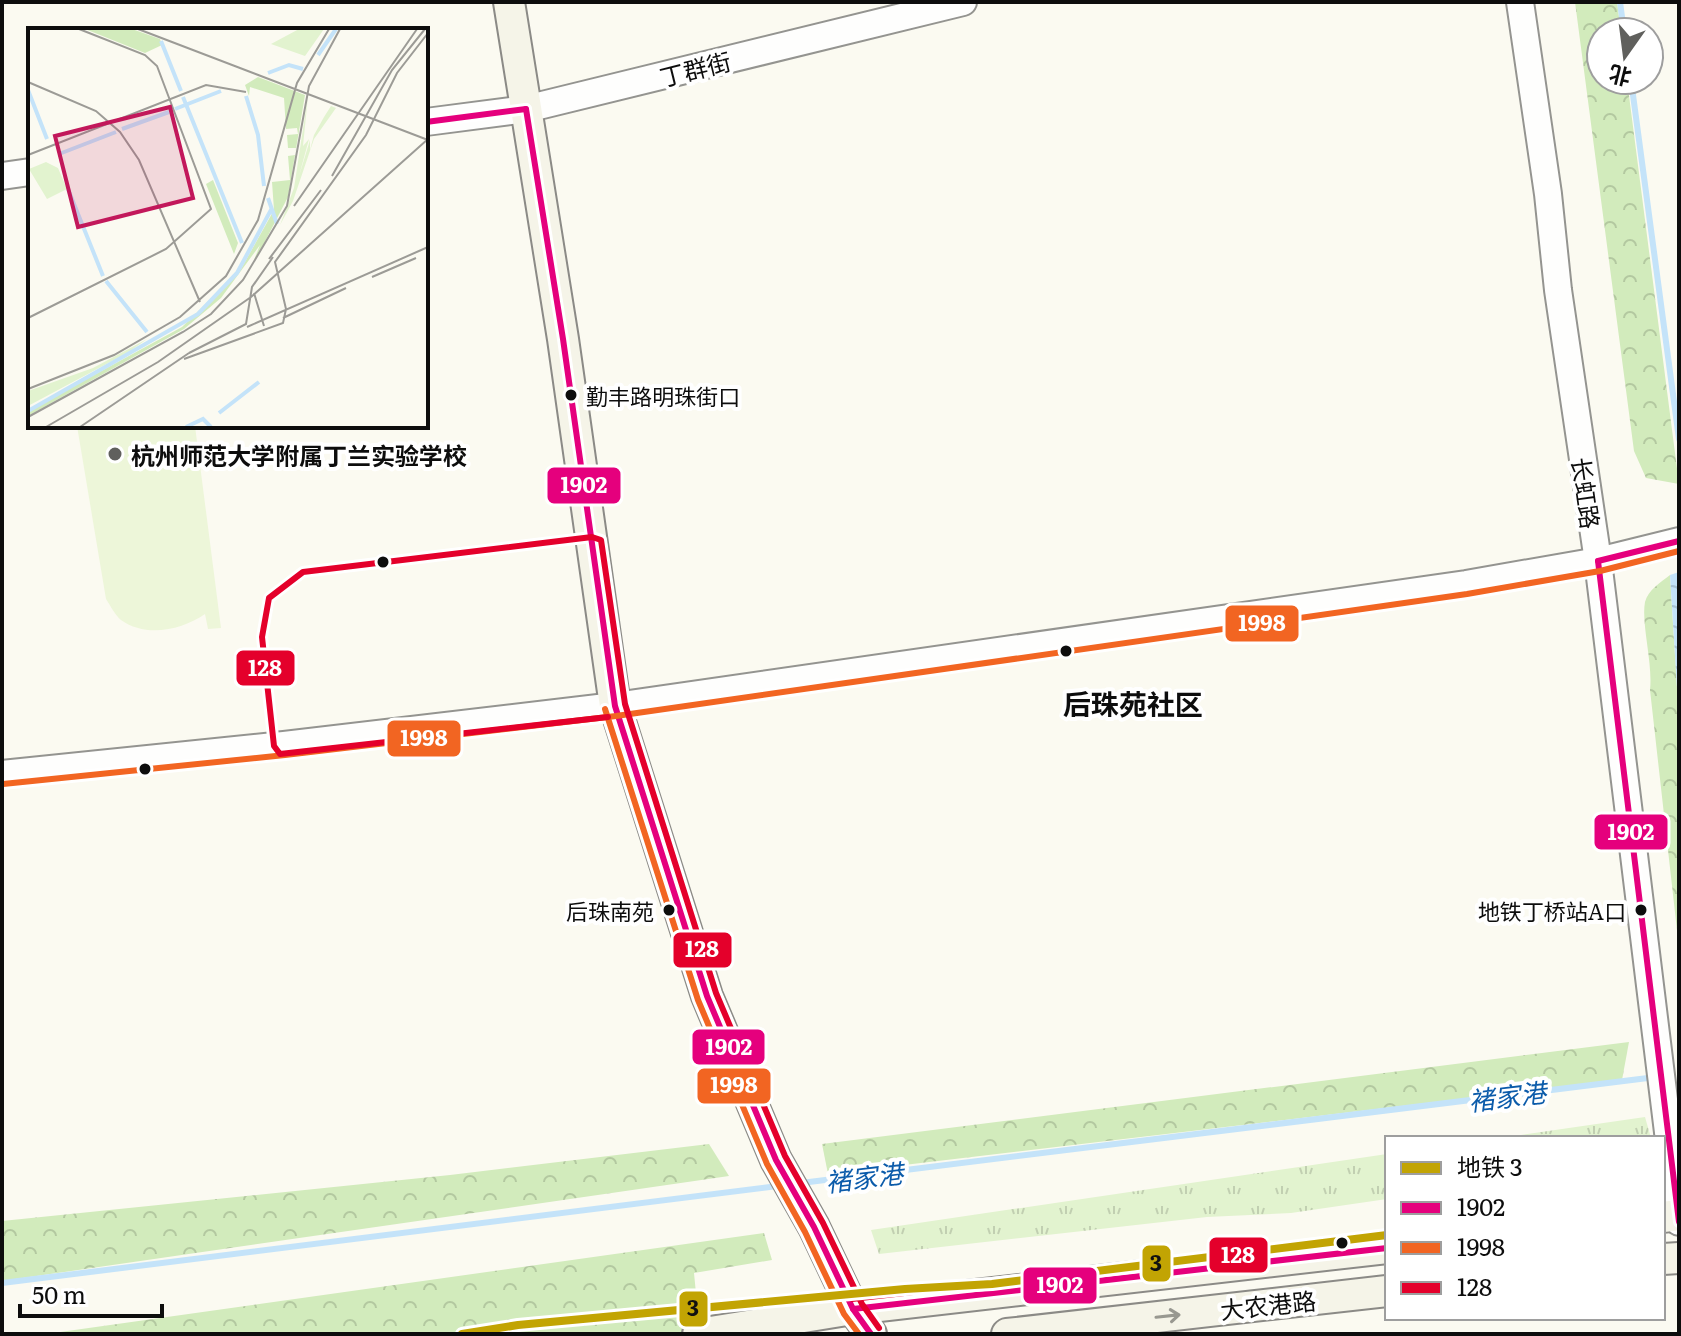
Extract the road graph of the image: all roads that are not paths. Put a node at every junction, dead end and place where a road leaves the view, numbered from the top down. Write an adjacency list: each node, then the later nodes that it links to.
1 (509, 2): 4 (main road)
2 (963, 2): 4 (street, 丁群街)
3 (1520, 2): 9 (street, 长虹路)
4 (526, 109): 5 (street, 丁群街); 10 (main road)
5 (428, 122)
6 (28, 172): 7 (street)
7 (2, 176)
8 (1679, 541): 9 (street)
9 (1598, 561): 10 (street); 12 (street, 长虹路)
10 (615, 706): 11 (street); 16 (main road)
11 (2, 774)
12 (1679, 1215): 13 (street, 长虹路)
13 (1679, 1222)
14 (1385, 1248): 16 (main road, 大农港路)
15 (1385, 1291): 19 (main road, 大农港路, one-way to 15)
16 (853, 1309): 17 (main road, 大农港路); 18 (main road)
17 (698, 1334)
18 (871, 1334)
19 (1007, 1334)

